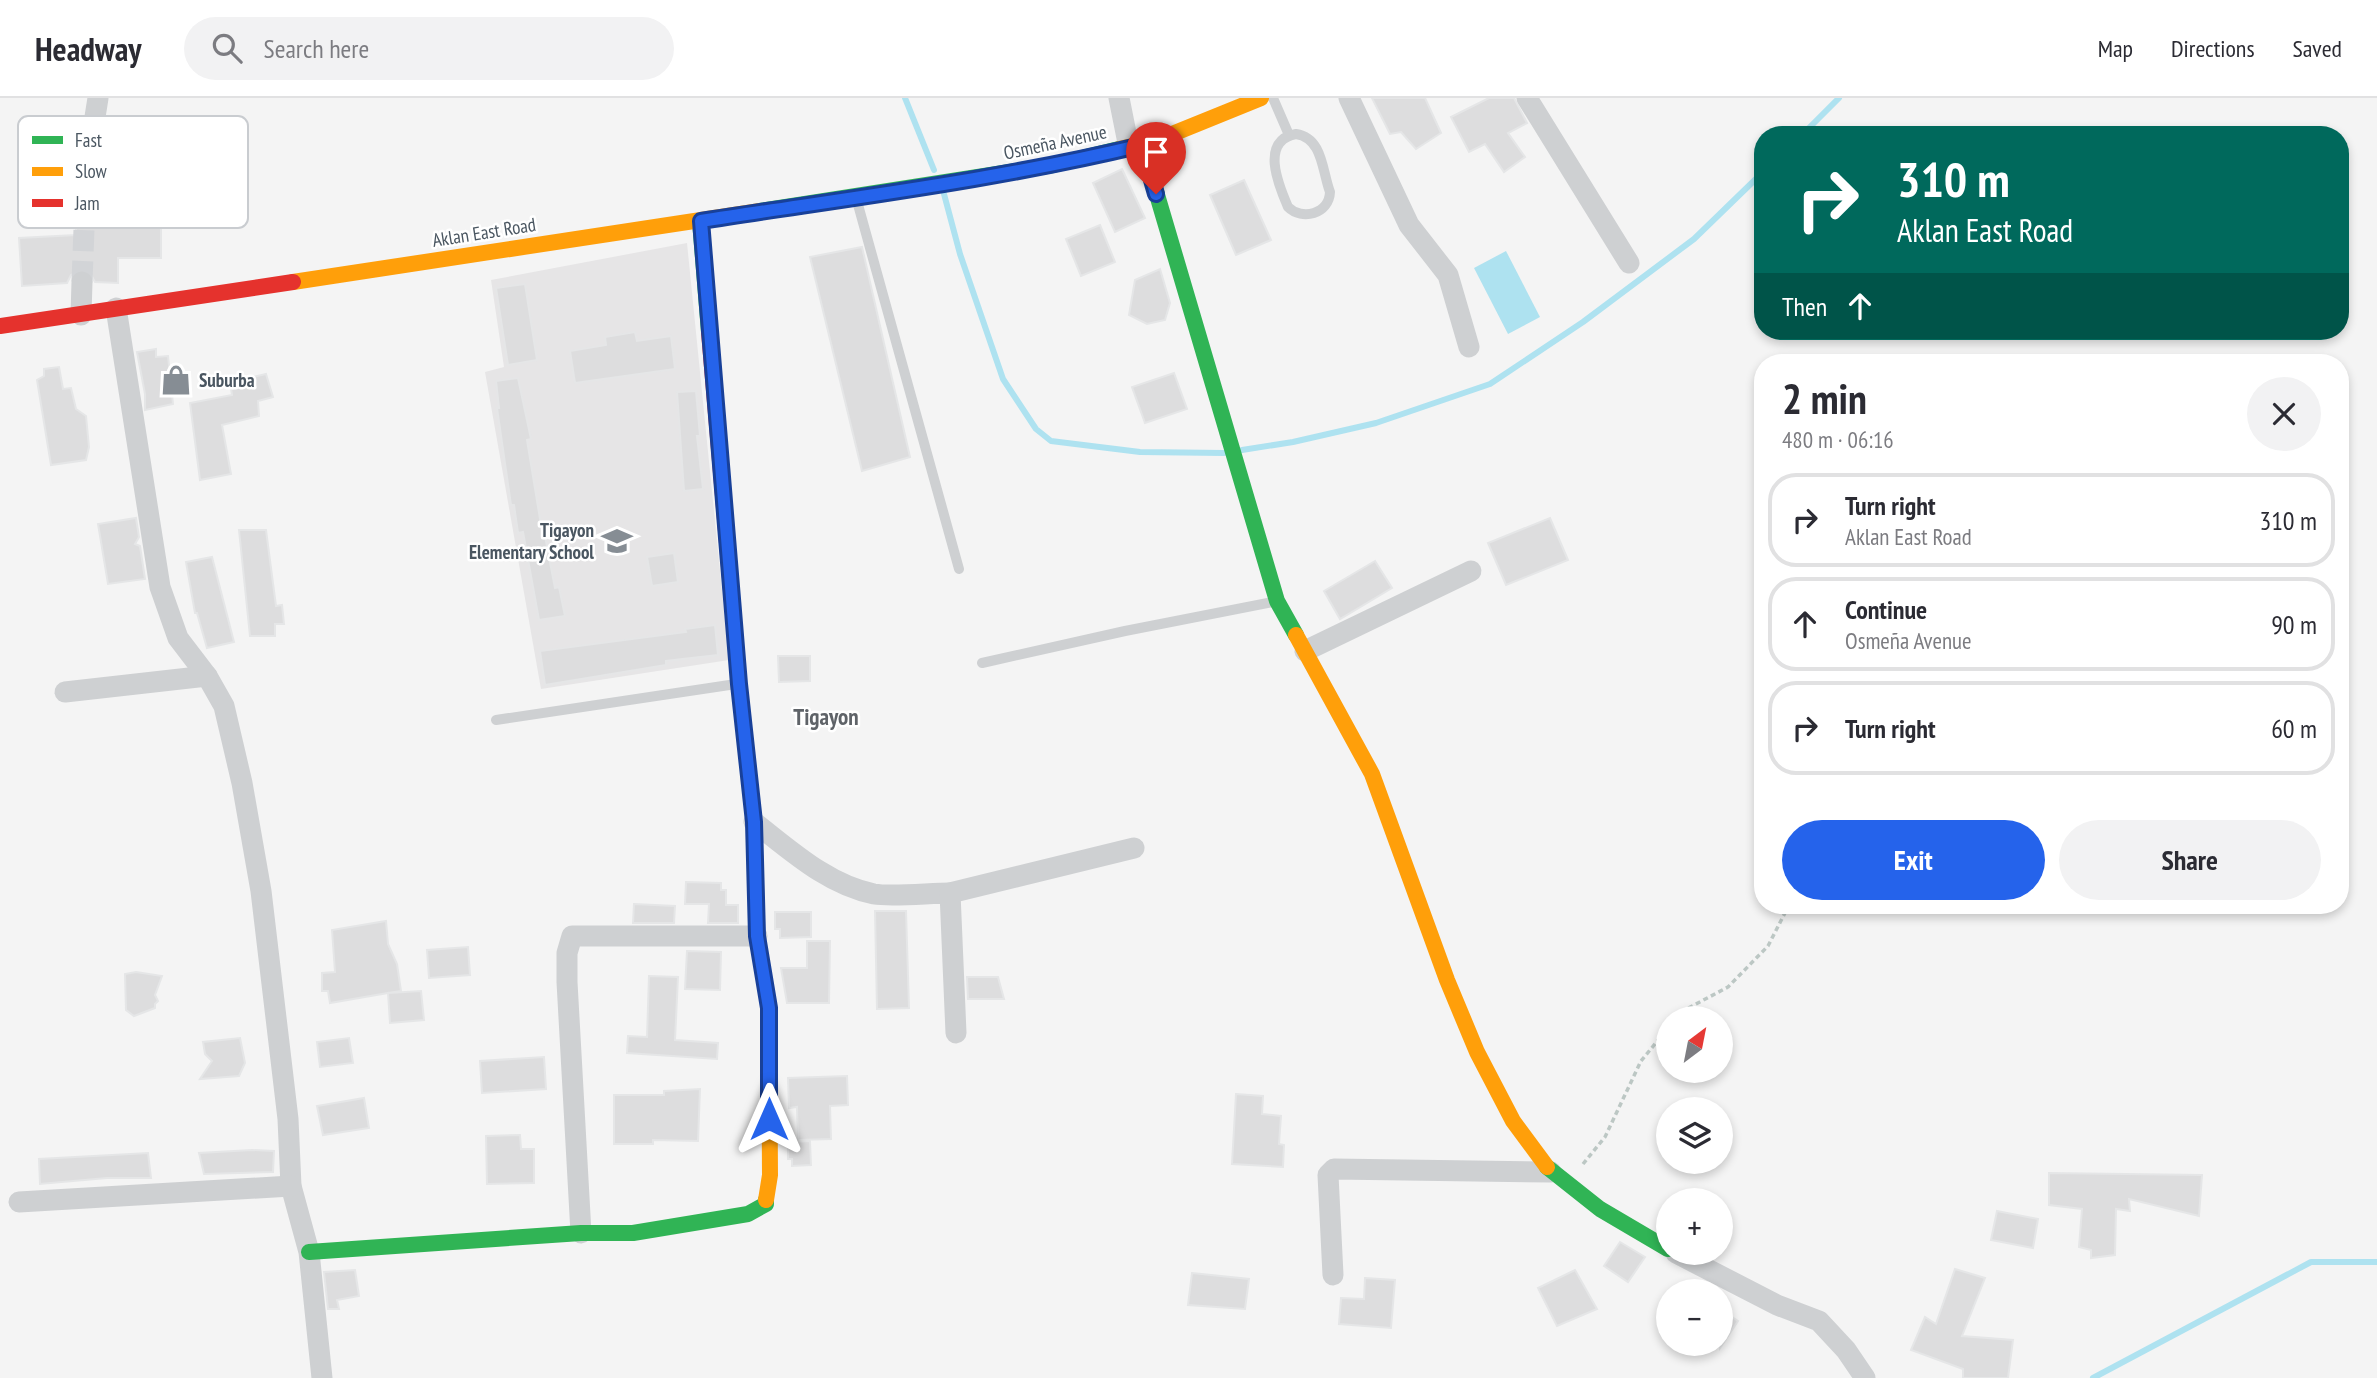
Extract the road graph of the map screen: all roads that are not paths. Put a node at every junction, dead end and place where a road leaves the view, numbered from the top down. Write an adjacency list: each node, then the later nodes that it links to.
1 (98, 98): 7 (street)
2 (1119, 98): 9 (street)
3 (1261, 98): 9 (street, Osmeña Avenue)
4 (1273, 98): 8 (lane)
5 (1349, 98): 18 (street)
6 (1527, 98): 13 (street)
7 (95, 116)
8 (1289, 135): 8 (lane)
9 (1135, 146): 10 (street, Osmeña Avenue); 21 (street)
10 (975, 179): 11 (street, Aklan East Road)
11 (856, 197): 12 (street, Aklan East Road); 19 (lane)
12 (701, 221): 15 (street, Aklan East Road); 25 (street)
13 (1629, 263)
14 (82, 282): 16 (street)
15 (116, 308): 16 (street, Aklan East Road); 24 (street)
16 (81, 315): 17 (street, Aklan East Road)
17 (0, 326)
18 (1469, 347)
19 (959, 569)
20 (1471, 571): 22 (street)
21 (1278, 601): 22 (street); 23 (lane)
22 (1305, 651): 33 (street)
23 (982, 663)
24 (207, 676): 26 (street); 34 (street)
25 (739, 684): 27 (lane); 28 (street)
26 (65, 692)
27 (496, 720)
28 (754, 822): 30 (street); 31 (street)
29 (1134, 848): 30 (street)
30 (950, 893): 32 (street)
31 (757, 936): 36 (street); 36 (street)
32 (956, 1033)
33 (1558, 1178): 37 (street); 40 (street)
34 (291, 1186): 35 (street); 38 (street)
35 (19, 1202)
36 (581, 1233): 38 (street)
37 (1656, 1242)
38 (309, 1252): 41 (street)
39 (1699, 1265): 42 (street)
40 (1334, 1275)
41 (321, 1378)
42 (1865, 1378)

